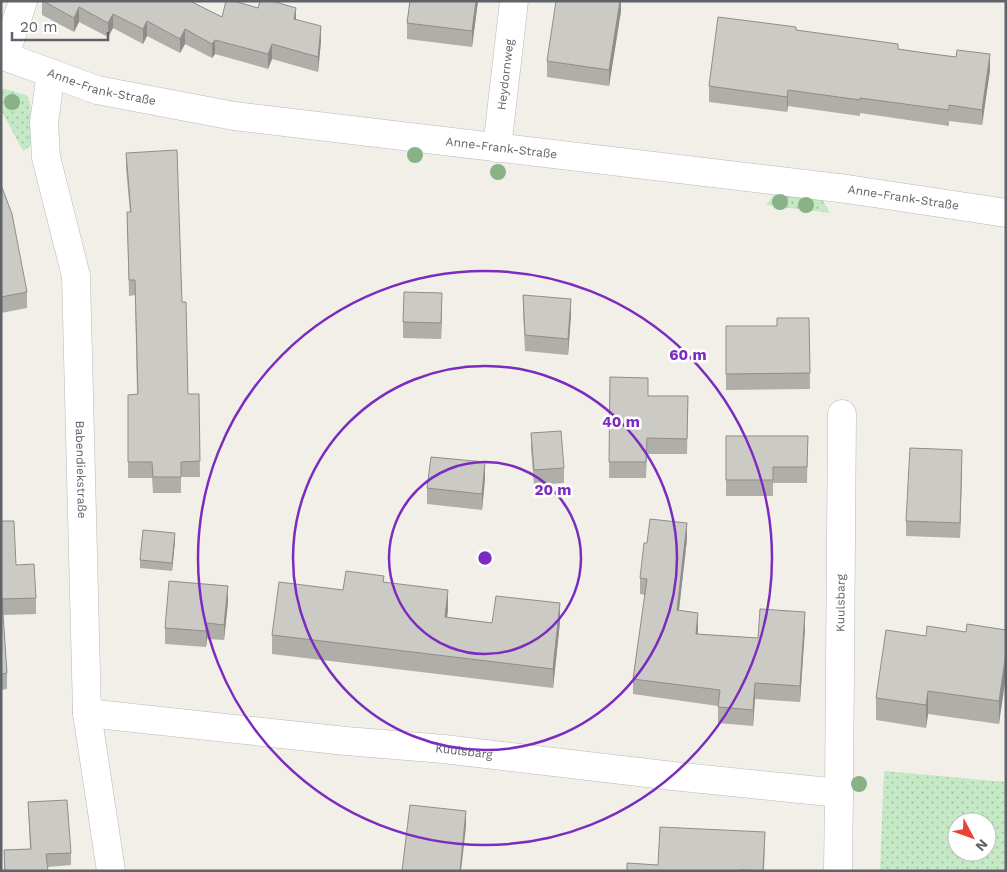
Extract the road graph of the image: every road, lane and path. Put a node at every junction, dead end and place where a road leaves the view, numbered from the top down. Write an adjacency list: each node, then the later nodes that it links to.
1 (23, 1): 3 (street, Anne-Frank-Straße)
2 (514, 1): 5 (street, Heydornweg)
3 (3, 55): 4 (street, Anne-Frank-Straße)
4 (51, 73): 5 (street, Anne-Frank-Straße); 8 (street, Babendiekstraße)
5 (497, 148): 6 (street, Anne-Frank-Straße)
6 (1006, 214)
7 (842, 414): 9 (street, Kuulsbarg)
8 (87, 713): 9 (street, Kuulsbarg); 10 (street, Babendiekstraße)
9 (840, 793): 11 (street, Kuulsbarg)
10 (111, 871)
11 (838, 871)

